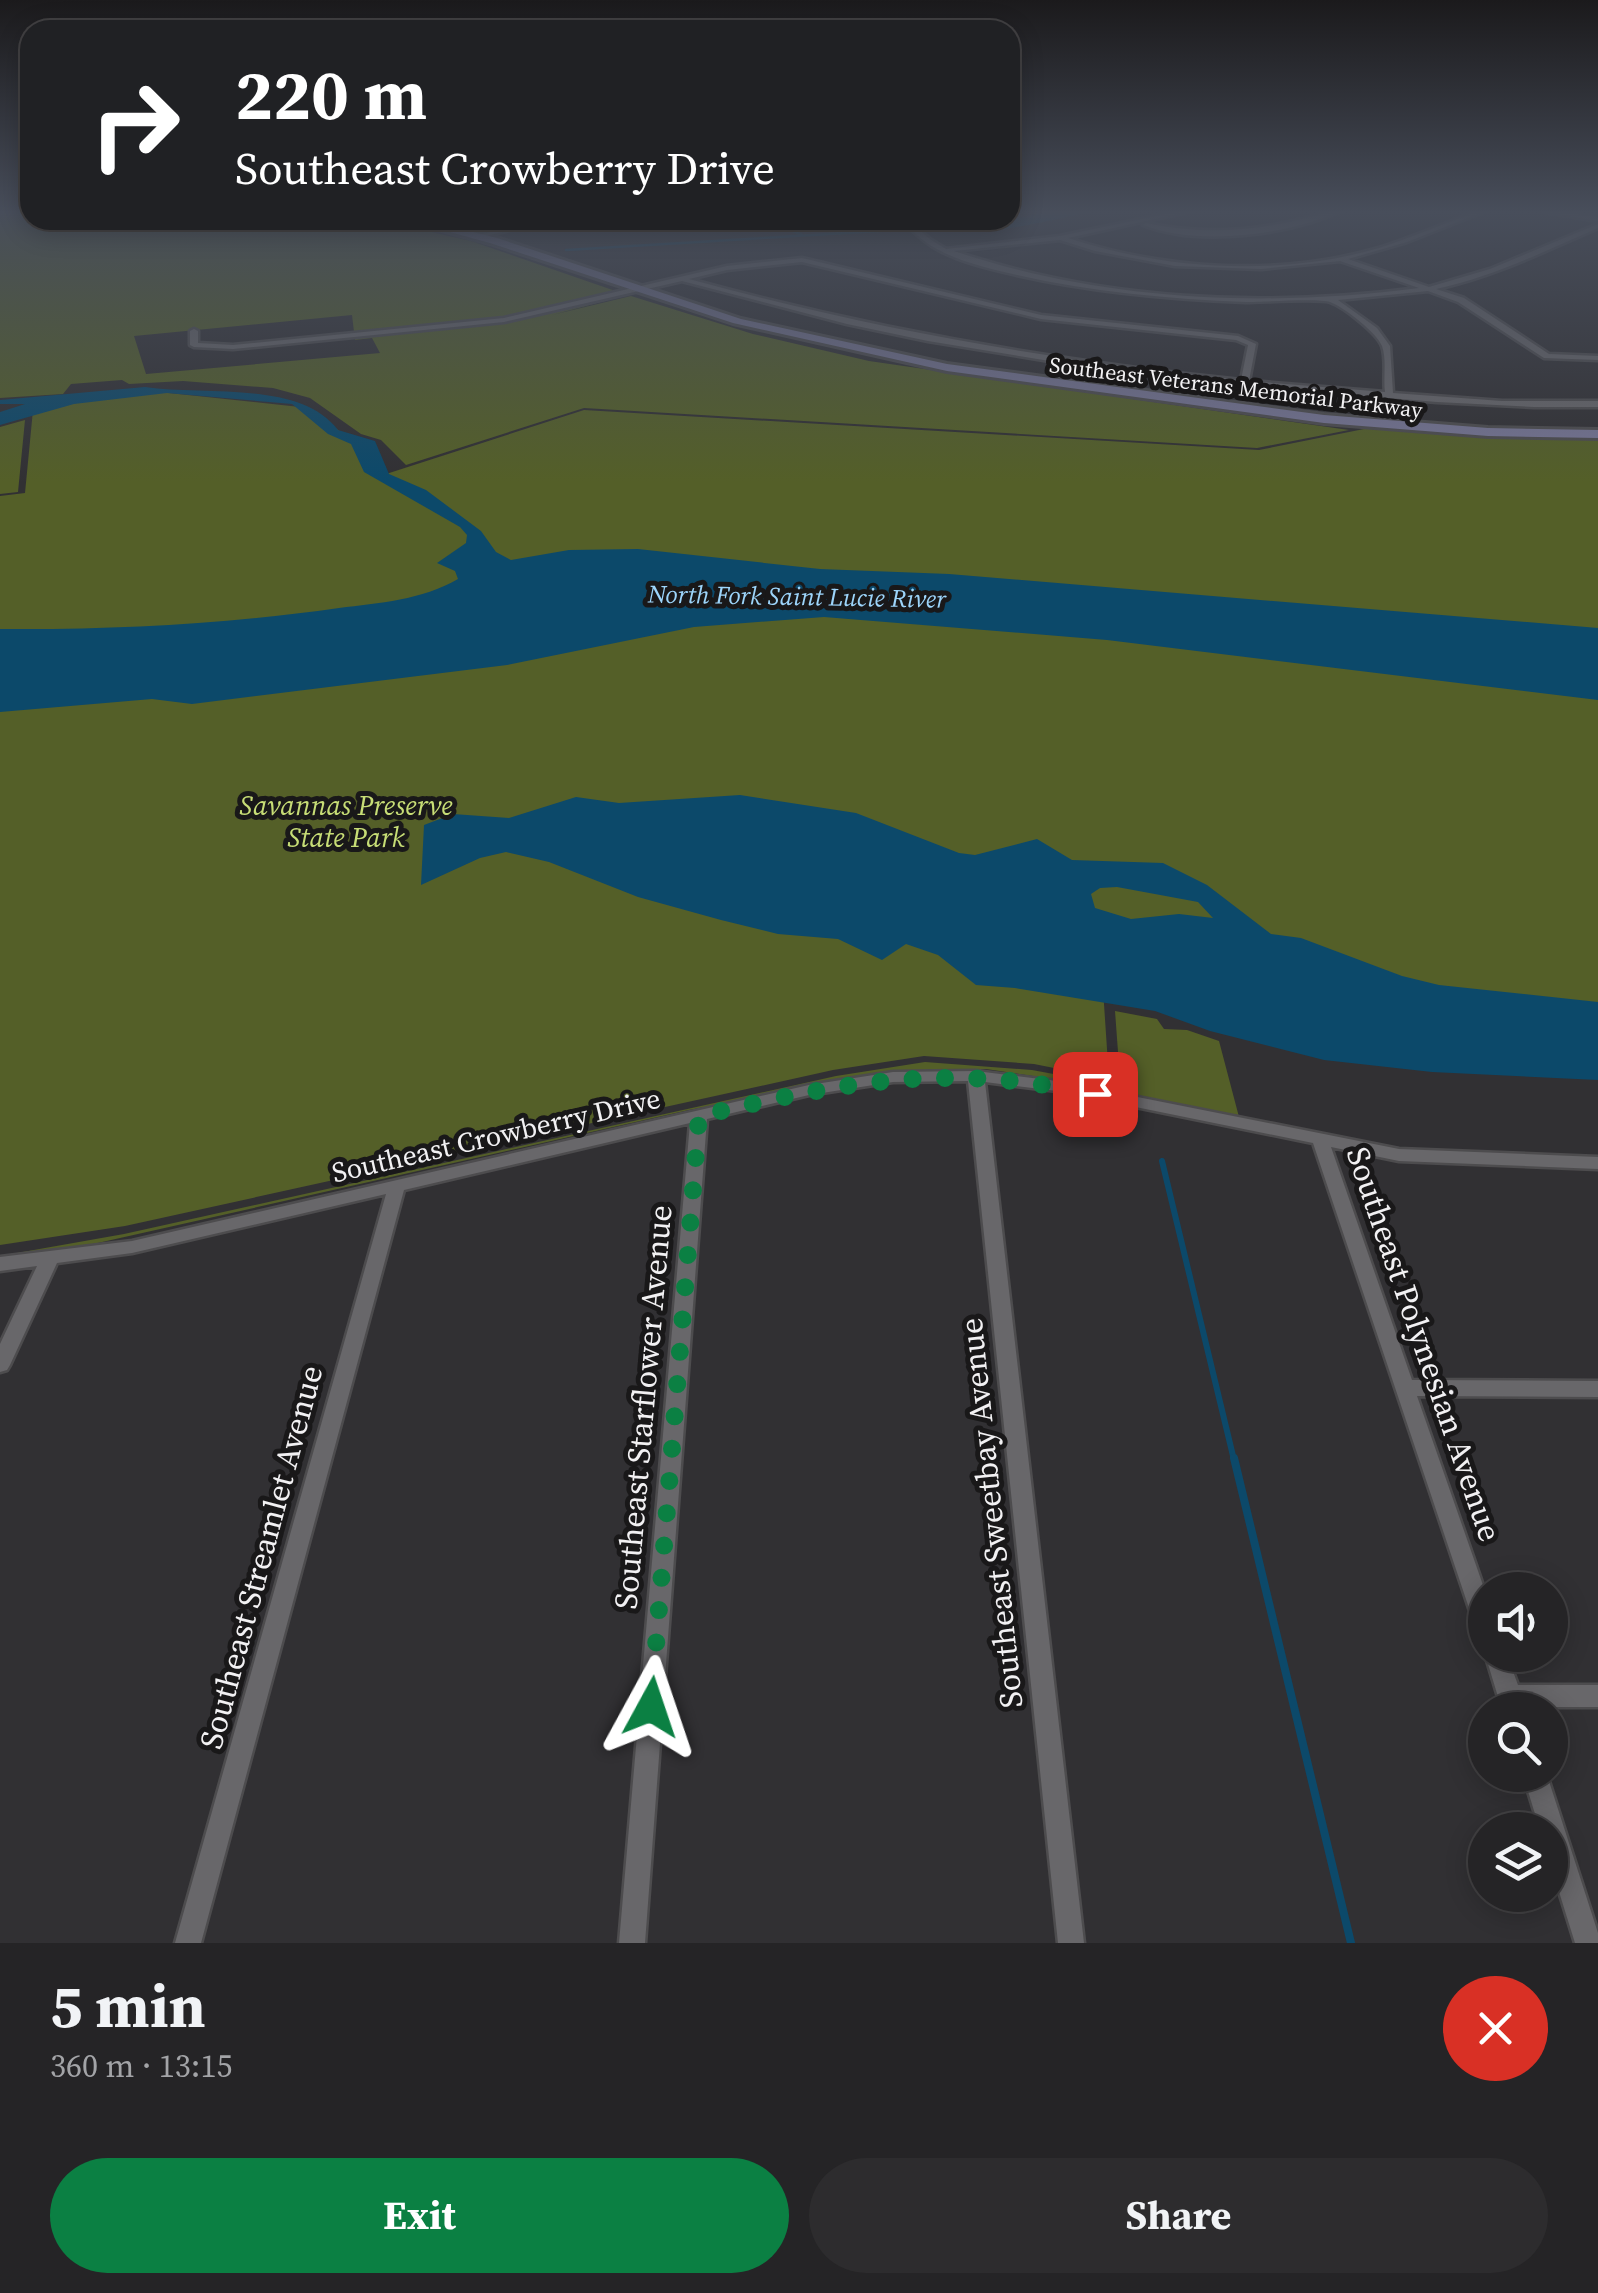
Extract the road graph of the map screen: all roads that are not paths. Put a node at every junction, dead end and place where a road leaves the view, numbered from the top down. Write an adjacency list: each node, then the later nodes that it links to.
1 (586, 301): 8 (street)
2 (683, 301): 14 (main road, Southeast Veterans Memorial Parkway)
3 (690, 301): 13 (main road, Southeast Veterans Memorial Parkway)
4 (762, 301): 10 (street)
5 (963, 301): 10 (street)
6 (1334, 301): 11 (street)
7 (1459, 301): 9 (street)
8 (194, 331)
9 (1598, 358)
10 (1244, 384): 11 (street)
11 (1389, 395): 12 (street)
12 (1598, 404)
13 (1598, 426)
14 (1598, 434)
15 (976, 1076): 16 (street, Southeast Crowberry Drive); 17 (street, Southeast Crowberry Drive); 31 (street, Southeast Sweetbay Avenue)
16 (699, 1116): 19 (street, Southeast Crowberry Drive); 30 (street, Southeast Starflower Avenue)
17 (1321, 1142): 18 (street, Southeast Crowberry Drive); 23 (street, Southeast Polynesian Avenue)
18 (1598, 1163)
19 (396, 1188): 20 (street, Southeast Crowberry Drive); 29 (street, Southeast Streamlet Avenue)
20 (50, 1260): 21 (street, Southeast Crowberry Drive); 22 (street)
21 (0, 1264)
22 (0, 1366)
23 (1405, 1388): 24 (street); 25 (street, Southeast Polynesian Avenue)
24 (1598, 1389)
25 (1468, 1574)
26 (1598, 1696): 27 (street)
27 (1568, 1698)
28 (1539, 1792): 32 (street)
29 (188, 1943)
30 (632, 1943)
31 (1071, 1943)
32 (1588, 1943)

